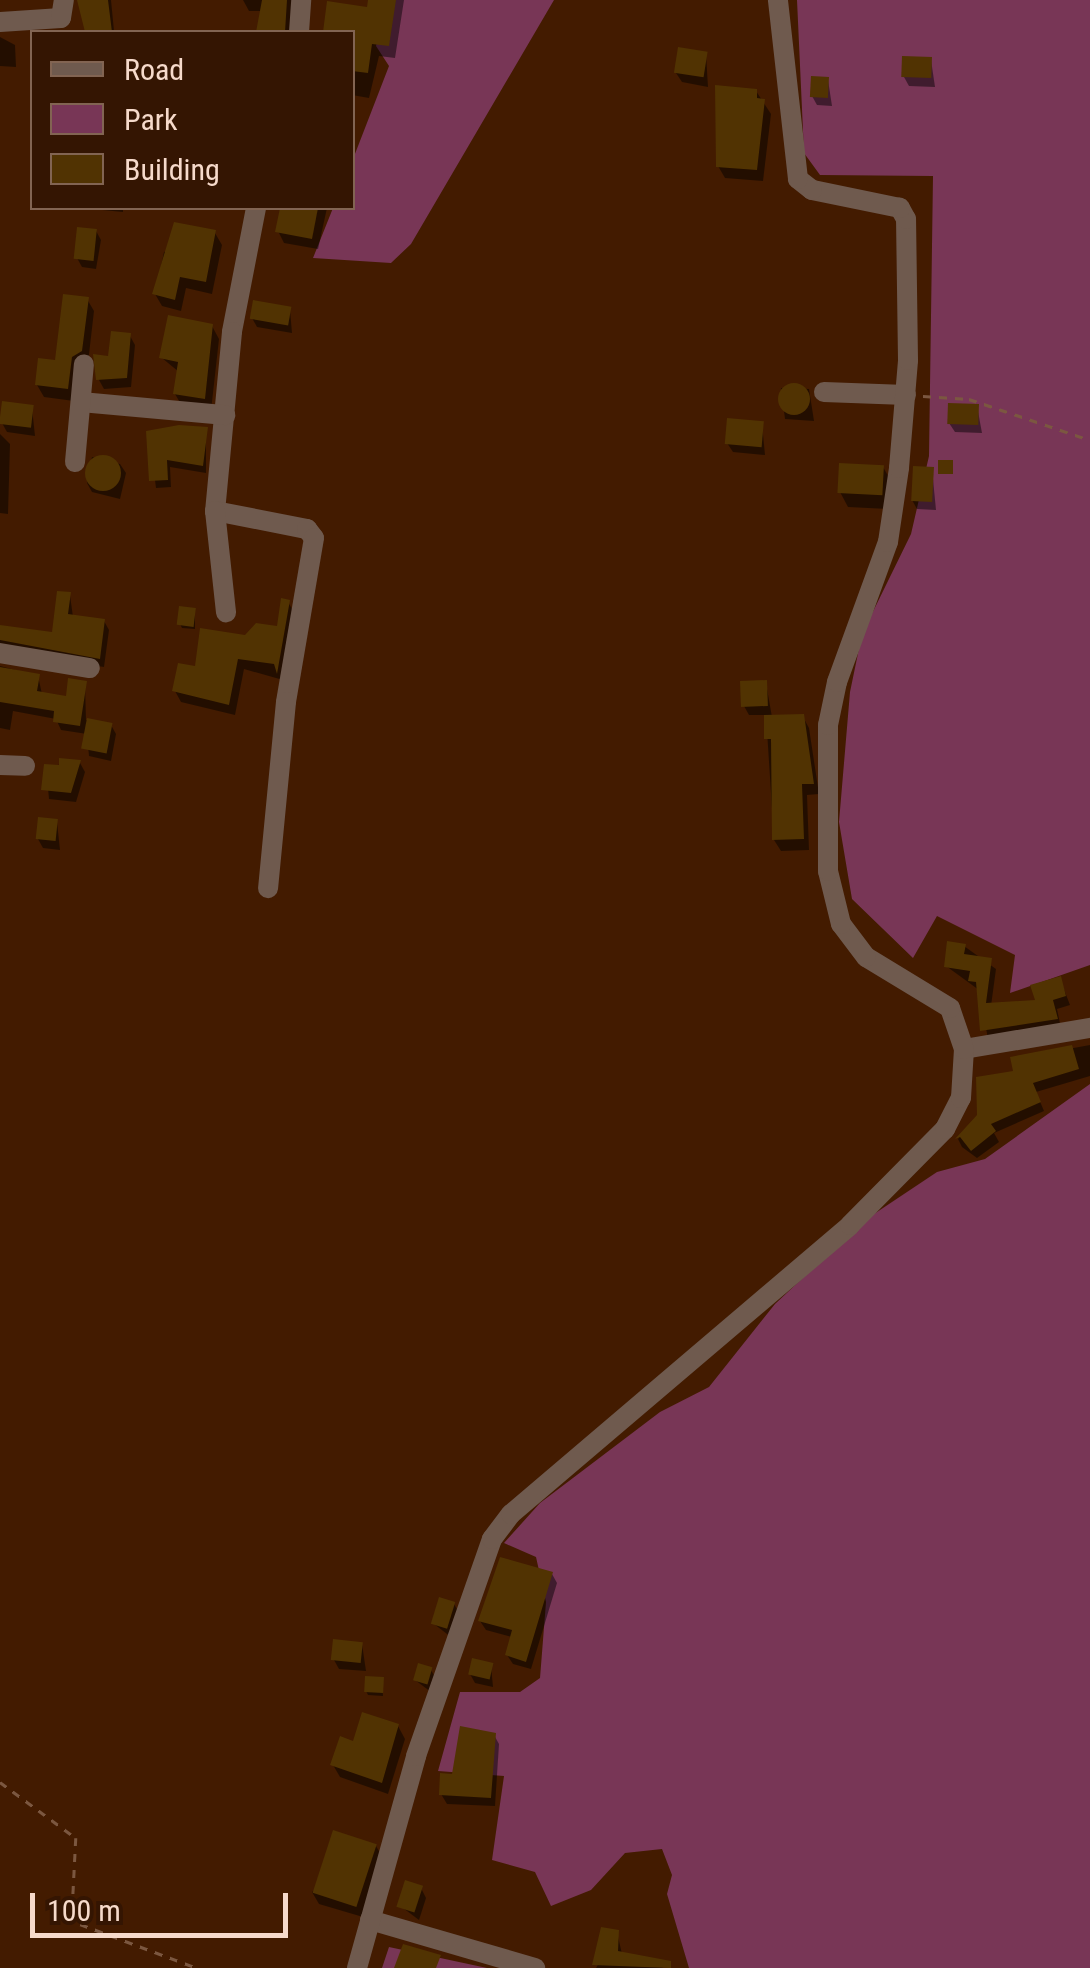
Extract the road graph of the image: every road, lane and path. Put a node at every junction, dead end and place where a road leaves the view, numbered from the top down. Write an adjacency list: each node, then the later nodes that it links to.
1 (64, 0): 4 (street)
2 (302, 0): 5 (street)
3 (778, 0): 9 (street)
4 (0, 22)
5 (299, 30)
6 (256, 210): 11 (street)
7 (84, 364): 10 (street)
8 (824, 392): 9 (street)
9 (906, 395): 12 (path); 22 (street)
10 (80, 402): 11 (street); 13 (street)
11 (226, 415): 14 (street)
12 (1090, 440)
13 (75, 462)
14 (216, 511): 15 (street); 20 (street)
15 (226, 612)
16 (0, 654): 17 (street)
17 (90, 668)
18 (0, 765): 19 (street)
19 (25, 766)
20 (268, 888)
21 (1090, 1028): 22 (street)
22 (964, 1049): 24 (street)
23 (0, 1782): 25 (path)
24 (370, 1920): 26 (street); 27 (street)
25 (197, 1968)
26 (357, 1968)
27 (535, 1968)

